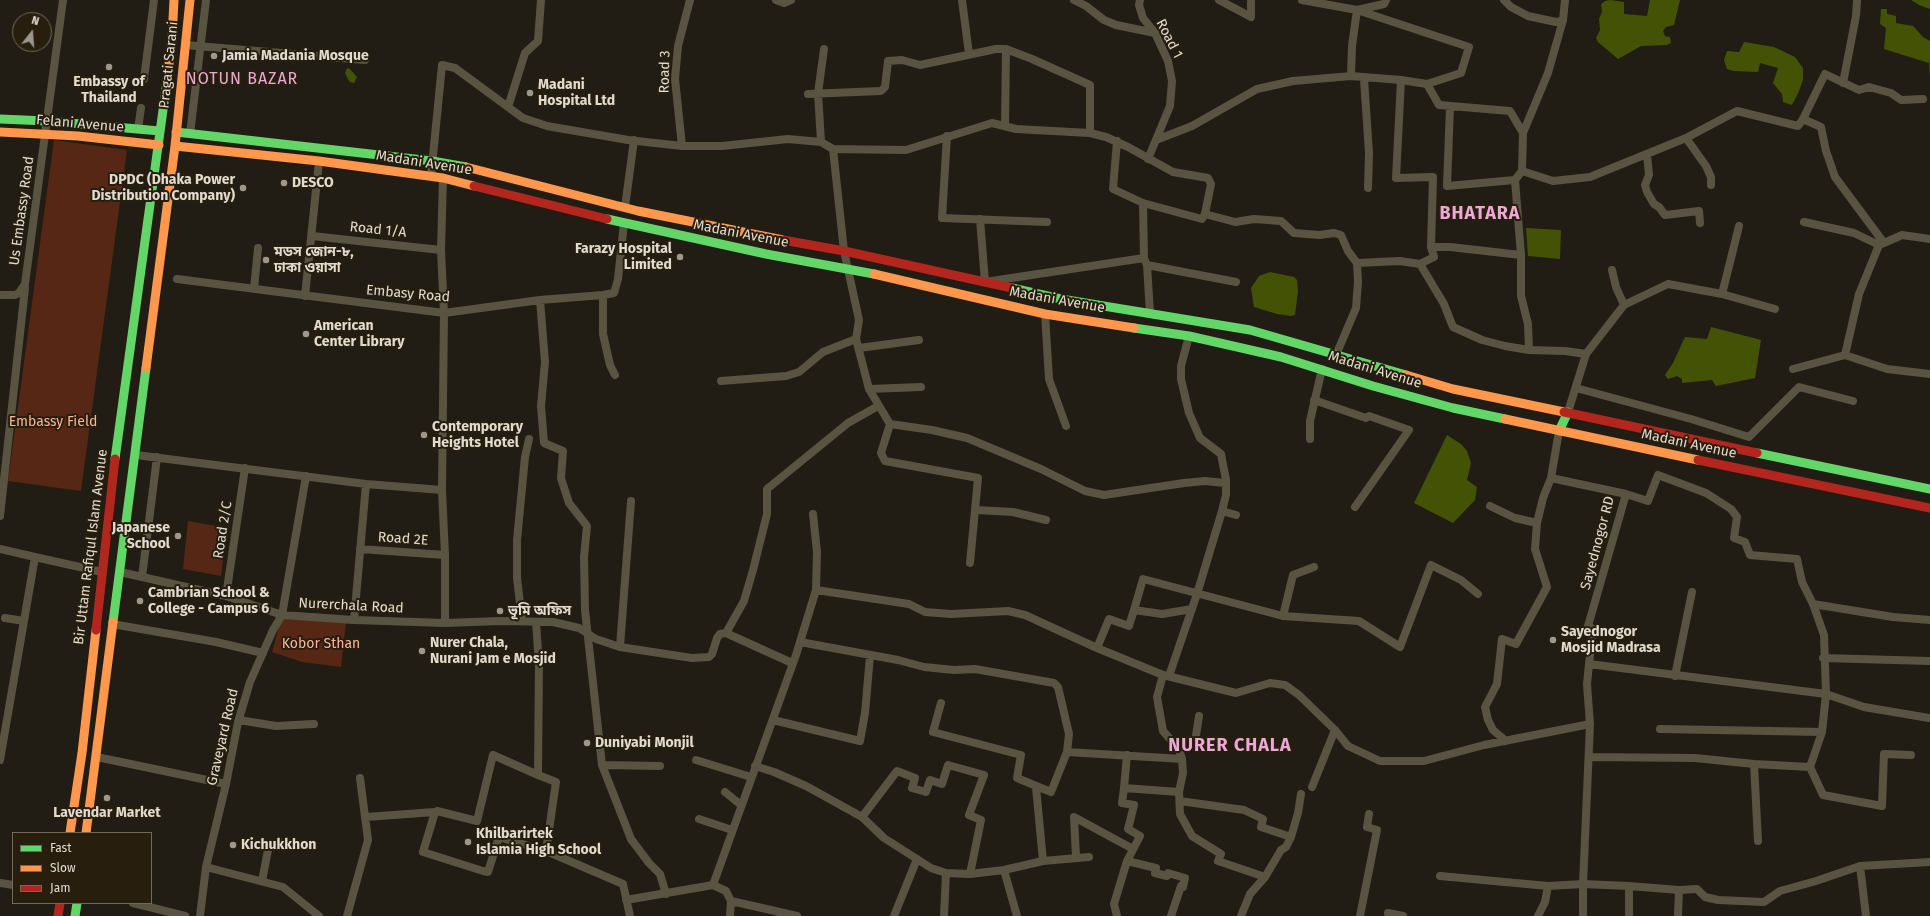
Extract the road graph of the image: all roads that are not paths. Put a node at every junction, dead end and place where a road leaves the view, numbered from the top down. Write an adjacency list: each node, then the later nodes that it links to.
1 (63, 0): 43 (street, Us Embassy Road)
2 (154, 0): 30 (street)
3 (174, 0): 46 (main road, Pragati Sarani)
4 (190, 0): 23 (main road, Pragati Sarani)
5 (206, 0): 24 (street)
6 (541, 0): 39 (street)
7 (690, 0): 62 (street, Road 3)
8 (776, 0): 9 (street)
9 (791, 0)
10 (962, 0): 27 (street)
11 (1074, 0): 22 (street)
12 (1140, 0): 22 (street, Road 1)
13 (1219, 0): 14 (street)
14 (1251, 0)
15 (1302, 0): 20 (street)
16 (1386, 0): 20 (street)
17 (1504, 0): 21 (street)
18 (1565, 0): 21 (street)
19 (1857, 0): 33 (street)
20 (1357, 10): 29 (street); 34 (street)
21 (1563, 20): 49 (street)
22 (1155, 33): 57 (street, Road 1)
23 (185, 45): 24 (street); 48 (main road, Pragati Sarani)
24 (201, 48): 28 (street); 52 (street)
25 (824, 49): 35 (street)
26 (1006, 49): 27 (street); 44 (street); 50 (street)
27 (969, 54): 35 (street)
28 (365, 60)
29 (1351, 76): 31 (street); 57 (street)
30 (144, 79)
31 (1364, 79): 32 (street); 74 (street)
32 (1401, 80): 34 (street); 87 (street)
33 (1843, 83): 37 (street); 42 (street)
34 (1427, 84): 38 (street)
35 (818, 92): 36 (street); 59 (street)
36 (808, 94)
37 (1923, 99)
38 (1450, 106): 49 (street); 72 (street)
39 (508, 107): 56 (street); 68 (street)
40 (140, 108): 45 (street)
41 (0, 119): 43 (main road, Felani Avenue)
42 (1803, 120): 54 (street); 86 (street)
43 (47, 121): 45 (main road, Felani Avenue); 51 (street, Us Embassy Road)
44 (1005, 126): 50 (street); 53 (street)
45 (138, 129): 46 (main road, Felani Avenue)
46 (160, 131): 60 (main road, Pragati Sarani)
47 (0, 132): 51 (main road, Felani Avenue)
48 (176, 132): 52 (main road, Madani Avenue); 61 (main road, Pragati Sarani)
49 (1523, 132): 69 (street)
50 (1090, 133): 58 (street)
51 (46, 134): 60 (main road, Felani Avenue); 100 (street, Us Embassy Road)
52 (190, 134): 55 (main road, Madani Avenue)
53 (947, 136): 63 (street); 78 (street)
54 (1686, 138): 65 (street); 73 (street)
55 (246, 140): 64 (main road); 68 (main road, Madani Avenue)
56 (634, 140): 62 (street); 76 (street)
57 (1156, 140): 66 (street, Road 1)
58 (1117, 141): 66 (street); 75 (street)
59 (821, 142): 62 (street); 63 (street)
60 (159, 145): 126 (main road, Bir Uttam Rafiqul Islam Avenue)
61 (175, 146): 64 (main road, Madani Avenue); 128 (main road)
62 (682, 146)
63 (833, 149): 90 (street)
64 (245, 153): 67 (main road, Madani Avenue)
65 (1647, 154): 69 (street); 81 (street)
66 (1148, 159): 77 (street)
67 (319, 161): 70 (main road, Madani Avenue); 84 (street)
68 (432, 161): 70 (street); 76 (main road, Madani Avenue)
69 (1522, 171): 72 (street)
70 (431, 176): 71 (main road, Madani Avenue)
71 (443, 178): 82 (main road, Madani Avenue); 89 (street)
72 (1516, 180): 91 (street)
73 (1711, 185)
74 (1368, 188)
75 (1143, 204): 77 (street); 92 (street)
76 (625, 207): 90 (main road, Madani Avenue)
77 (1205, 214): 93 (street)
78 (980, 219): 79 (street); 98 (street)
79 (1047, 222)
80 (1804, 222): 86 (street)
81 (1700, 223)
82 (624, 224): 95 (main road, Madani Avenue); 104 (street)
83 (1739, 226): 102 (street)
84 (312, 236): 89 (street, Road 1/A); 105 (street)
85 (1930, 239): 86 (street)
86 (1882, 244): 119 (street)
87 (1431, 247): 91 (street); 94 (street)
88 (258, 248): 101 (street)
89 (441, 250): 109 (street)
90 (844, 251): 95 (street); 98 (main road, Madani Avenue)
91 (1521, 255): 116 (street)
92 (1145, 262): 98 (street); 99 (street); 110 (street)
93 (1357, 264): 94 (street); 118 (street)
94 (1420, 264): 116 (street)
95 (847, 268): 111 (main road, Madani Avenue); 113 (street)
96 (1612, 270): 107 (street)
97 (177, 279): 101 (street, Embasy Road)
98 (985, 282): 110 (main road, Madani Avenue)
99 (1236, 282)
100 (25, 284): 103 (street, Us Embassy Road); 157 (street)
101 (254, 289): 105 (street, Embasy Road)
102 (1722, 294): 107 (street); 108 (street)
103 (0, 295)
104 (603, 295): 106 (street, Embasy Road); 123 (street)
105 (305, 296): 109 (street, Embasy Road)
106 (540, 300): 109 (street, Embasy Road); 187 (street)
107 (1624, 305): 117 (street)
108 (1775, 308)
109 (444, 313): 147 (street)
110 (1150, 313): 118 (main road, Madani Avenue)
111 (1045, 314): 112 (main road, Madani Avenue); 135 (street)
112 (1189, 336): 120 (main road, Madani Avenue); 144 (street)
113 (856, 339): 115 (street); 124 (street)
114 (919, 340): 115 (street)
115 (859, 348): 129 (street)
116 (1529, 350): 117 (street)
117 (1586, 354): 127 (street)
118 (1336, 355): 133 (main road, Madani Avenue)
119 (1845, 355): 121 (street); 122 (street)
120 (1322, 369): 130 (street); 136 (main road, Madani Avenue)
121 (1793, 369)
122 (1930, 374)
123 (615, 375)
124 (721, 381)
125 (921, 387): 129 (street)
126 (126, 388): 128 (main road); 166 (main road, Bir Uttam Rafiqul Islam Avenue)
127 (1576, 388): 131 (street); 133 (street)
128 (142, 389): 139 (main road)
129 (868, 389): 132 (street)
130 (1314, 400): 138 (street); 151 (street)
131 (1854, 401)
132 (878, 406): 134 (street); 188 (street)
133 (1568, 412): 136 (main road); 146 (main road, Madani Avenue)
134 (890, 424): 144 (street); 153 (street)
135 (1066, 426)
136 (1559, 431): 143 (street); 152 (main road, Madani Avenue)
137 (529, 439): 183 (street)
138 (1310, 439)
139 (136, 455): 140 (street); 167 (main road)
140 (157, 457): 141 (street); 168 (street)
141 (245, 468): 142 (street); 173 (street, Road 2/C)
142 (306, 476): 145 (street); 177 (street, Graveyard Road)
143 (1551, 478): 148 (street, Sayednogor RD); 159 (street)
144 (1226, 481): 154 (street)
145 (366, 484): 147 (street); 161 (street)
146 (1930, 489)
147 (442, 490): 162 (street)
148 (1626, 494): 174 (street); 197 (street, Sayednogor RD)
149 (631, 501): 190 (street)
150 (1490, 506): 159 (street)
151 (1355, 507)
152 (1930, 508)
153 (976, 510): 158 (street); 164 (street)
154 (1222, 511): 156 (street); 171 (street)
155 (813, 514): 169 (street)
156 (1236, 515)
157 (0, 516)
158 (1046, 520)
159 (1537, 523): 211 (street)
160 (0, 549): 163 (street)
161 (360, 549): 162 (street, Road 2E); 180 (street)
162 (445, 555): 185 (street)
163 (35, 557): 166 (street); 182 (street)
164 (970, 563)
165 (1314, 567): 178 (street)
166 (102, 572): 244 (main road, Bir Uttam Rafiqul Islam Avenue)
167 (120, 572): 168 (street, Nurerchala Road); 186 (main road)
168 (142, 577): 173 (street, Nurerchala Road)
169 (816, 590): 189 (street); 191 (street)
170 (1692, 592): 199 (street)
171 (1197, 594): 175 (street); 176 (street); 178 (street)
172 (1478, 594): 178 (street)
173 (226, 596): 177 (street, Nurerchala Road)
174 (1813, 604): 181 (street); 194 (street)
175 (1134, 610): 176 (street); 191 (street)
176 (1192, 610): 198 (street)
177 (282, 615): 180 (street, Nurerchala Road); 192 (street, Graveyard Road)
178 (1283, 616)
179 (5, 618): 182 (street)
180 (354, 620): 185 (street, Nurerchala Road)
181 (1930, 620)
182 (24, 621): 219 (street)
183 (522, 621): 184 (street, Nurerchala Road); 185 (street, Nurerchala Road)
184 (536, 622): 187 (street, Nurerchala Road); 226 (street)
185 (445, 623)
186 (112, 624): 192 (street); 216 (main road)
187 (586, 630): 190 (street, Nurerchala Road); 222 (street)
188 (726, 634): 190 (street, Nurerchala Road); 196 (street)
189 (800, 642): 193 (street); 196 (street)
190 (620, 647)
191 (1097, 648): 198 (street)
192 (263, 653): 204 (street, Graveyard Road)
193 (870, 656): 205 (street); 213 (street)
194 (1823, 658): 195 (street); 200 (street)
195 (1930, 662)
196 (792, 663): 205 (street)
197 (1589, 664): 199 (street); 207 (street)
198 (1166, 676): 209 (street); 212 (street)
199 (1675, 676): 200 (street)
200 (1826, 694): 203 (street); 210 (street)
201 (941, 703): 230 (street)
202 (1199, 716): 212 (street)
203 (1929, 718)
204 (239, 720): 206 (street); 229 (street, Graveyard Road)
205 (773, 720): 224 (street)
206 (314, 724)
207 (1590, 724): 211 (street); 217 (street)
208 (1660, 728): 210 (street)
209 (1335, 730): 211 (street); 232 (street)
210 (1822, 732): 225 (street)
211 (1506, 741)
212 (1176, 746): 218 (street)
213 (1067, 752): 214 (street); 230 (street)
214 (1127, 755): 218 (street); 231 (street)
215 (1911, 755): 225 (street)
216 (96, 756): 229 (street); 245 (main road)
217 (1589, 757): 221 (street); 266 (street)
218 (1182, 759): 234 (street)
219 (0, 760)
220 (696, 760): 227 (street)
221 (1754, 764): 225 (street); 247 (street)
222 (602, 765): 223 (street); 272 (street)
223 (660, 766)
224 (755, 766): 227 (street); 241 (street)
225 (1810, 767)
226 (538, 775): 238 (street); 250 (street)
227 (751, 777): 237 (street)
228 (360, 778): 240 (street)
229 (226, 784): 258 (street, Graveyard Road)
230 (1036, 787): 254 (street)
231 (1124, 788): 234 (street); 248 (street)
232 (1312, 788)
233 (725, 792): 237 (street)
234 (1179, 792): 236 (street)
235 (1301, 794): 246 (street)
236 (1180, 801): 246 (street); 263 (street)
237 (741, 805): 243 (street)
238 (435, 812): 240 (street); 250 (street)
239 (1369, 814): 294 (street)
240 (366, 817): 284 (street)
241 (862, 817): 253 (street); 261 (street)
242 (699, 819): 243 (street)
243 (732, 830): 268 (street)
244 (70, 832)
245 (86, 832)
246 (1291, 837): 263 (street)
247 (1758, 841)
248 (1133, 849): 251 (street); 255 (street)
249 (268, 850): 264 (street)
250 (546, 851): 273 (street)
251 (1076, 857): 252 (street); 254 (street)
252 (1089, 857)
253 (917, 859): 260 (street); 288 (street)
254 (1043, 861): 259 (street)
255 (1127, 861): 291 (street); 292 (street)
256 (1930, 862): 257 (street)
257 (1860, 866): 271 (street); 300 (street)
258 (206, 867): 264 (street); 282 (street, Graveyard Road)
259 (1004, 870): 261 (street); 290 (street)
260 (946, 873): 261 (street); 289 (street)
261 (970, 874)
262 (1440, 876): 269 (street)
263 (1265, 877): 293 (street)
264 (262, 881): 283 (street)
265 (0, 883): 267 (street)
266 (1583, 884): 269 (street); 270 (street); 297 (street)
267 (12, 885)
268 (713, 885): 272 (street); 274 (street)
269 (1548, 886): 296 (street)
270 (1629, 886): 271 (street); 298 (street)
271 (1679, 890): 299 (street)
272 (666, 894): 273 (street)
273 (626, 900): 285 (street)
274 (731, 901): 286 (street); 287 (street)
275 (60, 904): 279 (main road)
276 (77, 904): 280 (main road)
277 (137, 904): 281 (street)
278 (1388, 913): 295 (street)
279 (58, 916)
280 (75, 916)
281 (184, 916)
282 (200, 916)
283 (318, 916)
284 (347, 916)
285 (630, 916)
286 (730, 916)
287 (797, 916)
288 (894, 916)
289 (944, 916)
290 (1017, 916)
291 (1118, 916)
292 (1172, 916)
293 (1241, 916)
294 (1360, 916)
295 (1403, 916)
296 (1538, 916)
297 (1583, 916)
298 (1629, 916)
299 (1678, 916)
300 (1866, 916)

